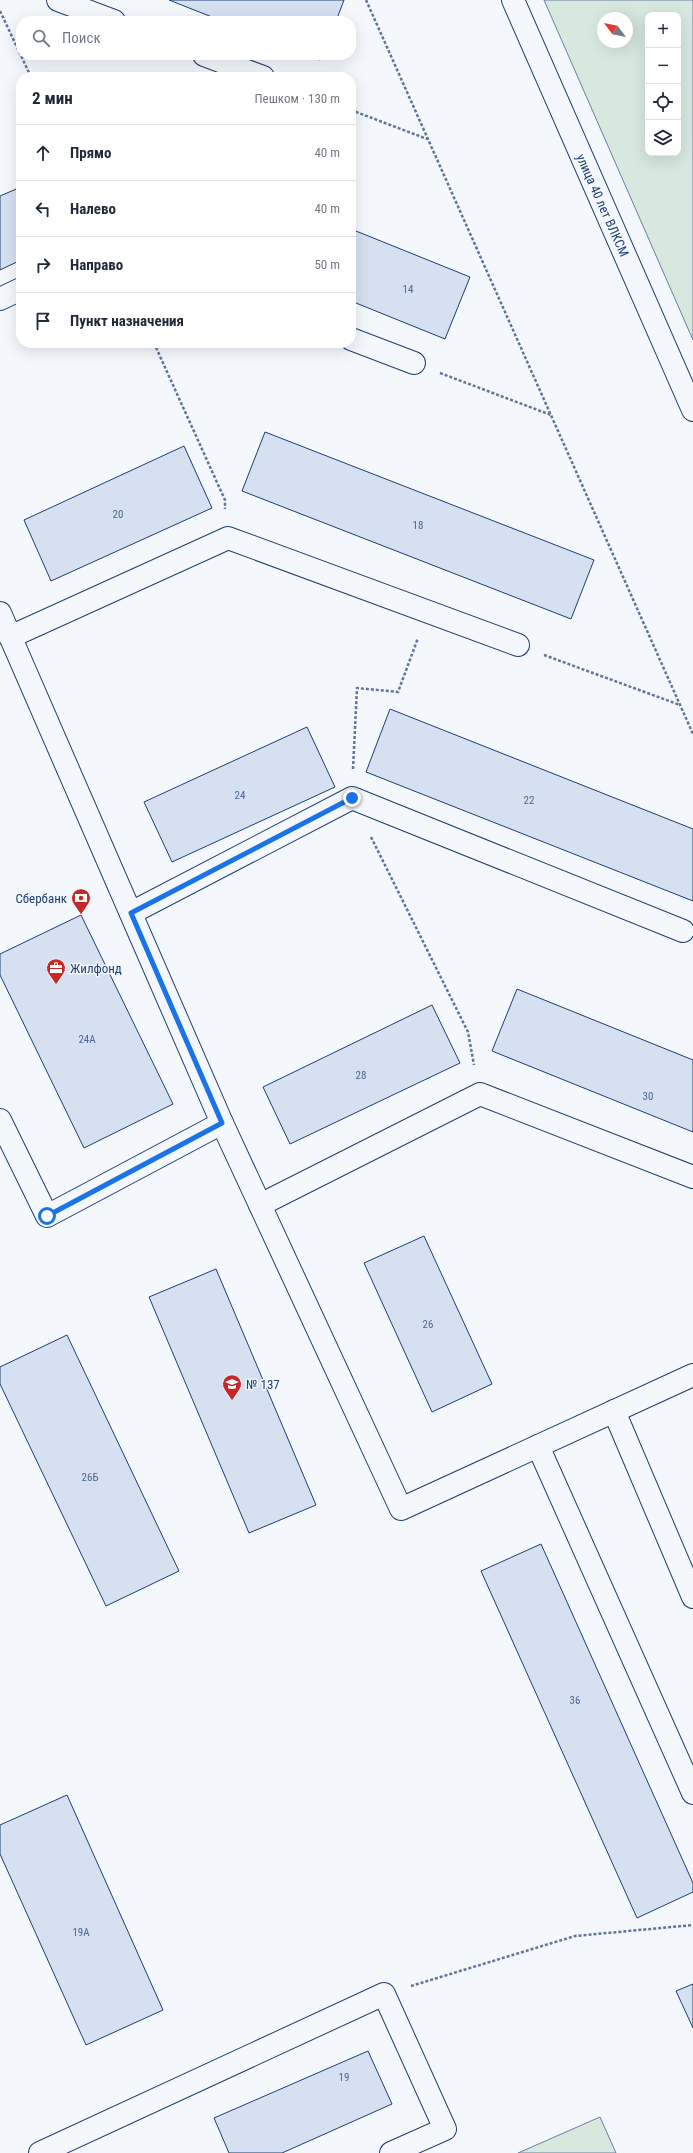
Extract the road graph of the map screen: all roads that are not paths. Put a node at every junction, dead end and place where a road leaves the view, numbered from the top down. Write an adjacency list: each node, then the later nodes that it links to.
1 (58, 0): 3 (street)
2 (513, 0): 10 (street, улица 40 лет ВЛКСМ)
3 (101, 16)
4 (217, 60): 5 (street)
5 (250, 72)
6 (16, 291): 7 (street)
7 (0, 299)
8 (356, 341): 9 (street)
9 (414, 363)
10 (693, 410)
11 (0, 613): 12 (street)
12 (10, 637): 13 (street); 14 (street)
13 (518, 645)
14 (131, 913): 15 (street); 17 (street)
15 (683, 931)
16 (0, 1120): 17 (street)
17 (222, 1123): 19 (street)
18 (693, 1177): 19 (street)
19 (260, 1205): 22 (street)
20 (693, 1375): 21 (street)
21 (614, 1411): 22 (street); 23 (street)
22 (538, 1446): 24 (street)
23 (693, 1597)
24 (693, 1793)
25 (40, 2153): 26 (street)
26 (391, 2153)

